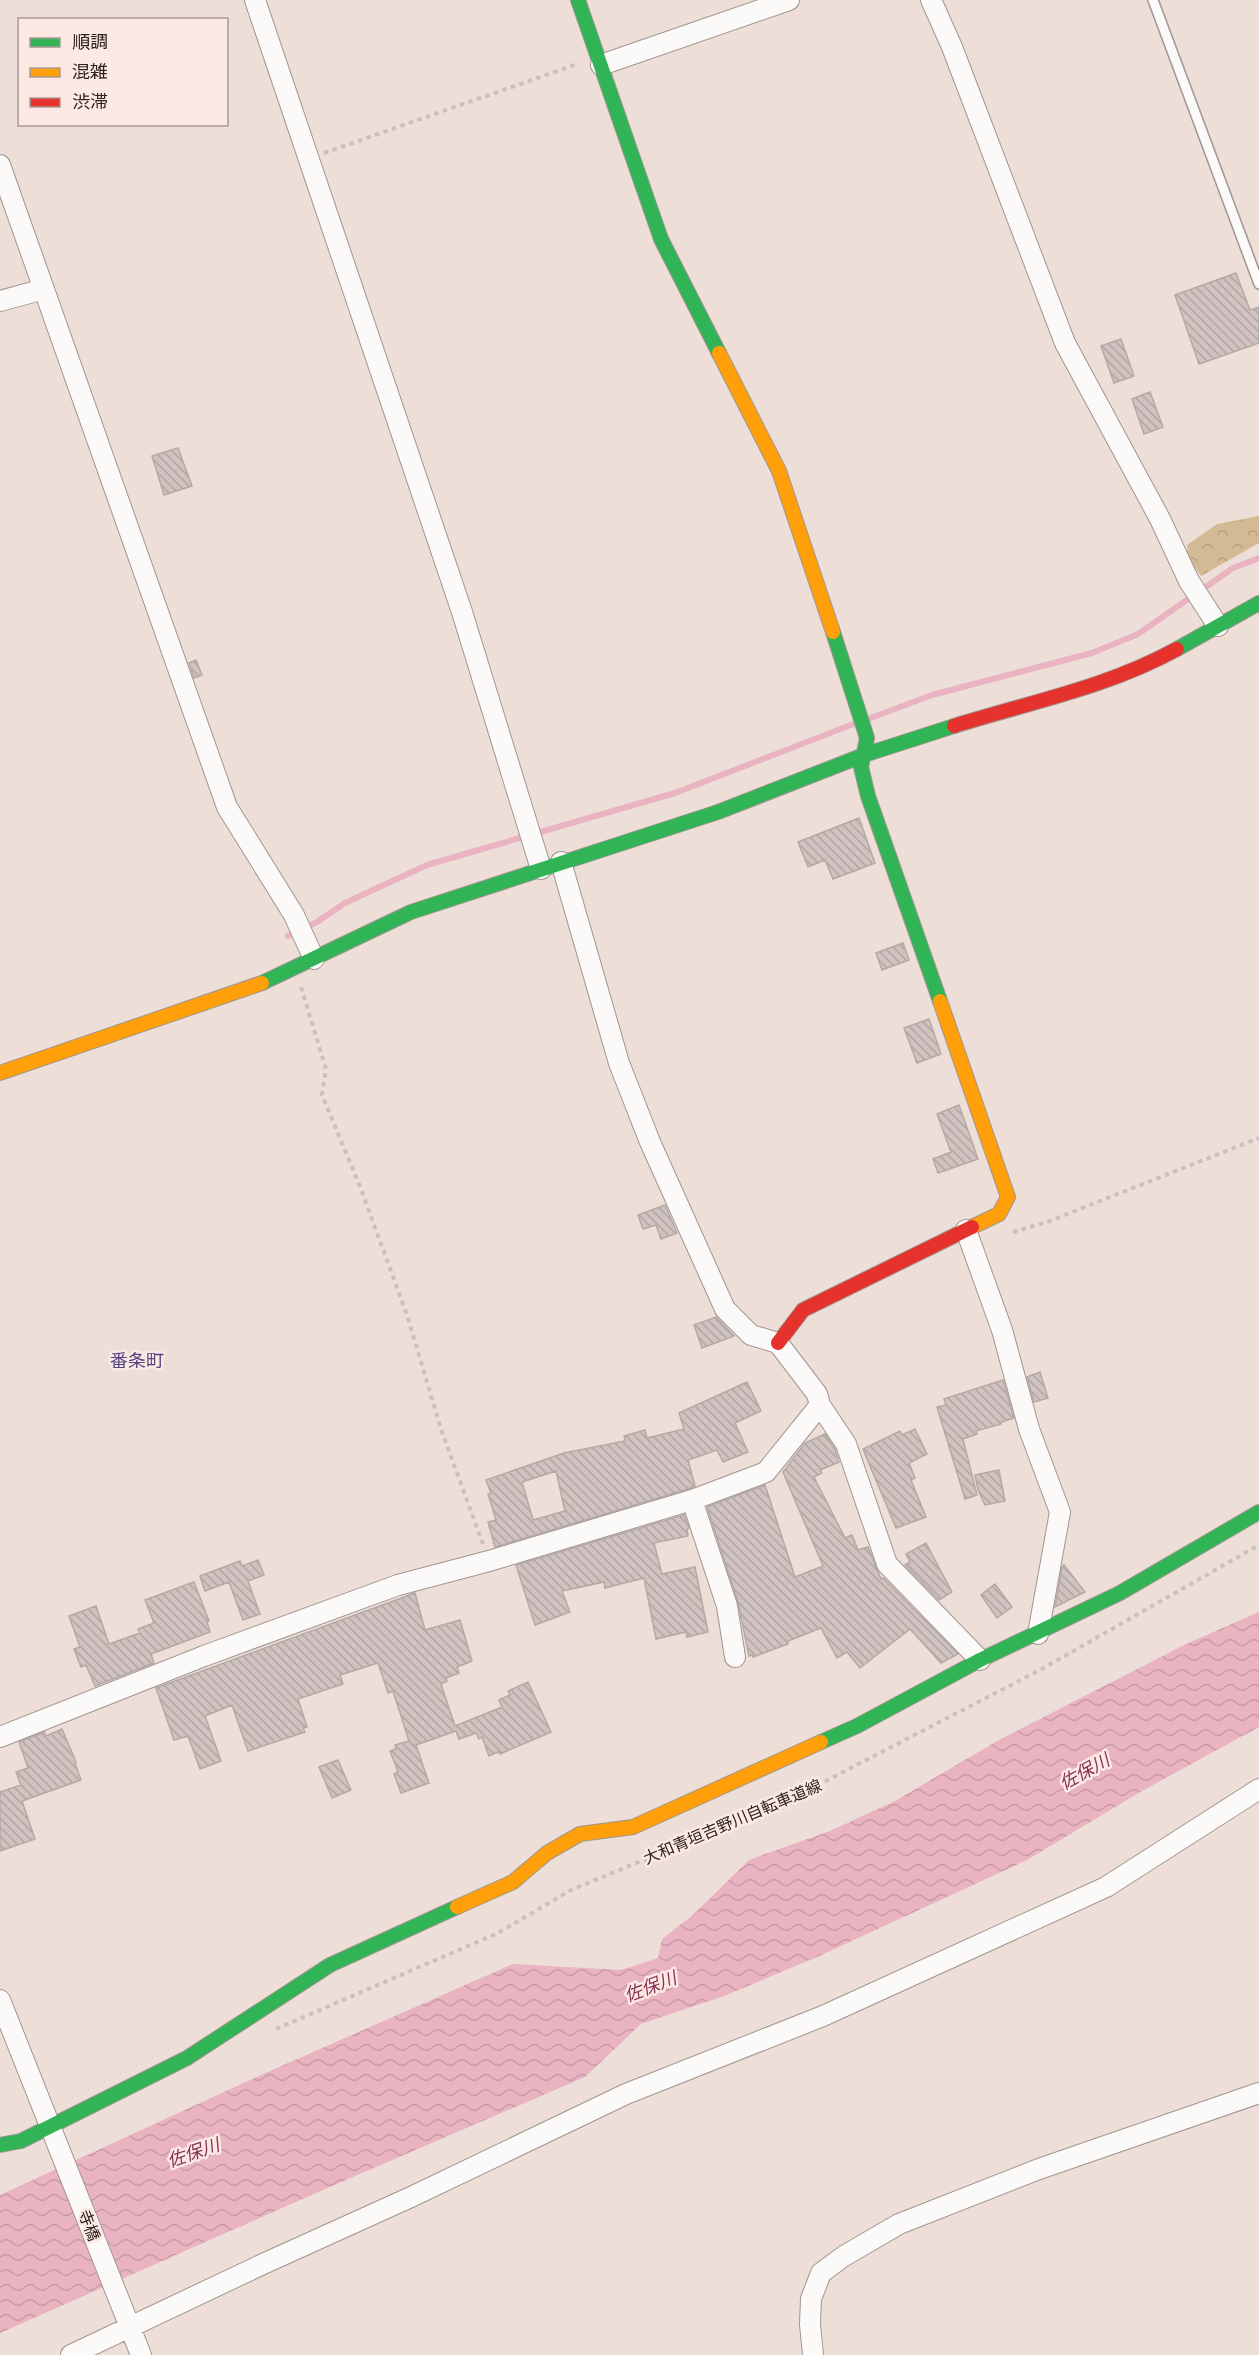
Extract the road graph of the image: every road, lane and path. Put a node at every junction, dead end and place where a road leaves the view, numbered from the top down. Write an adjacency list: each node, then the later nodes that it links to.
1 (255, 0): 7 (street)
2 (578, 0): 6 (street)
3 (789, 0): 6 (street)
4 (931, 0): 13 (street)
5 (1153, 0): 9 (lane)
6 (599, 61): 7 (path); 14 (street)
7 (308, 158): 16 (street)
8 (0, 165): 10 (street)
9 (1259, 284)
10 (44, 289): 11 (street); 17 (street)
11 (0, 301)
12 (1259, 603): 13 (street)
13 (1218, 626): 14 (street)
14 (864, 755): 15 (street); 21 (street)
15 (561, 862): 16 (street); 23 (street)
16 (542, 869): 17 (street)
17 (314, 959): 18 (street)
18 (292, 971): 19 (street); 28 (path)
19 (0, 1073)
20 (1259, 1138): 22 (path)
21 (966, 1230): 23 (street); 29 (street)
22 (1008, 1234)
23 (778, 1343): 24 (street)
24 (820, 1405): 25 (street); 31 (street)
25 (692, 1500): 28 (street); 30 (street)
26 (1259, 1512): 29 (street)
27 (1259, 1545): 35 (path, 大和青垣吉野川自転車道線)
28 (489, 1561): 32 (street)
29 (1038, 1634): 31 (street)
30 (735, 1657)
31 (980, 1660): 37 (street)
32 (0, 1737)
33 (1259, 1789): 39 (street)
34 (0, 2000): 37 (street, 寺橋)
35 (274, 2030)
36 (1259, 2093): 42 (street)
37 (54, 2131): 38 (street); 39 (street, 寺橋)
38 (0, 2145)
39 (127, 2321): 40 (street); 41 (street, 寺橋)
40 (71, 2355)
41 (141, 2355)
42 (813, 2355)

